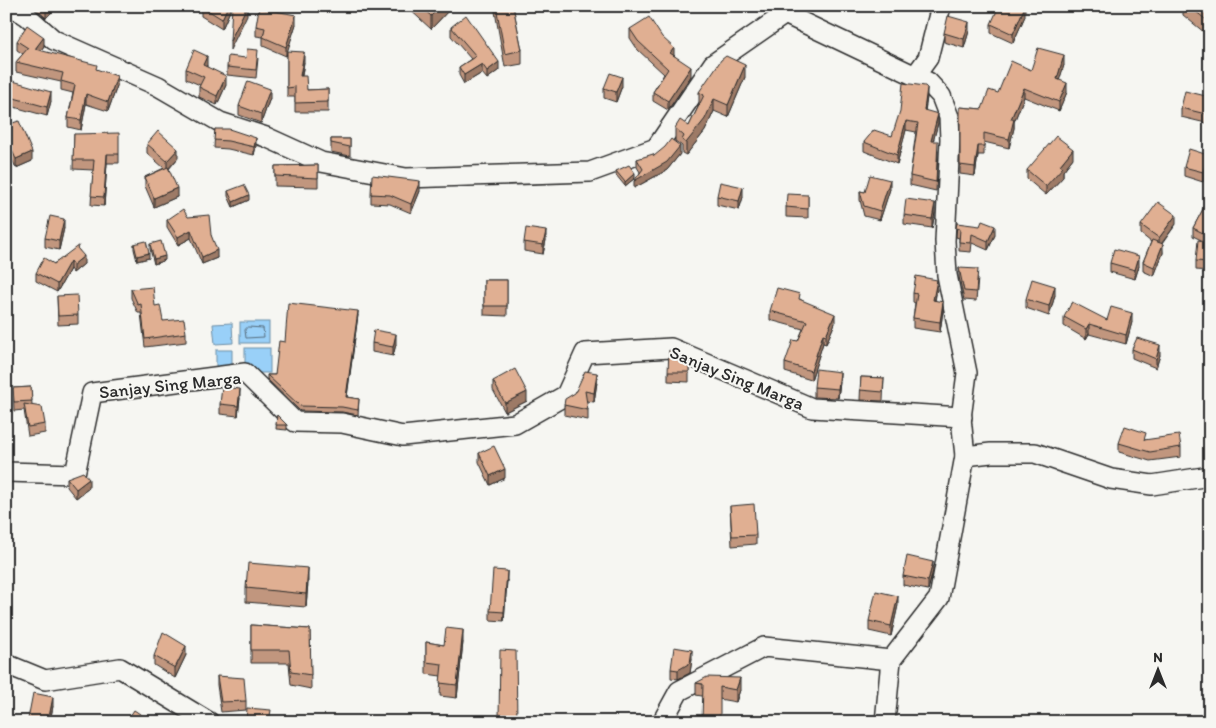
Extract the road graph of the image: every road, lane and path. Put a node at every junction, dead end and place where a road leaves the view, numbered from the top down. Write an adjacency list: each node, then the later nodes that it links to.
1 (11, 6): 3 (street)
2 (941, 6): 4 (street)
3 (783, 10): 4 (street)
4 (915, 76): 5 (street)
5 (962, 418): 6 (street); 7 (street, Sanjay Sing Marga)
6 (965, 456): 8 (street); 9 (street)
7 (6, 472)
8 (1210, 476)
9 (891, 660): 12 (street); 13 (street)
10 (6, 664): 11 (street)
11 (209, 722)
12 (662, 722)
13 (885, 722)

